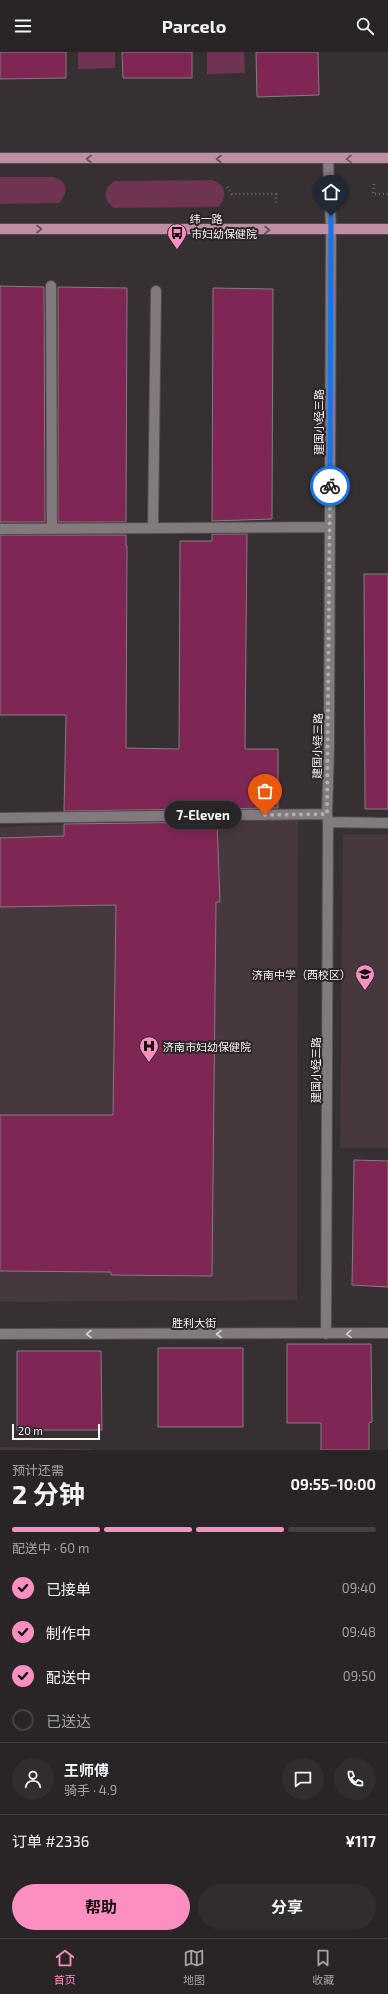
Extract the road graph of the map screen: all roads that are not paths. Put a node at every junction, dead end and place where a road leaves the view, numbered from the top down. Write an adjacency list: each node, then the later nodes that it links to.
1 (0, 158): 3 (main road, one-way to 1)
2 (388, 158): 3 (main road, one-way to 3)
3 (328, 159): 6 (street, 建国小经三路)
4 (0, 229): 6 (main road, 纬一路, one-way to 6)
5 (388, 229): 6 (main road, 纬一路)
6 (331, 230): 9 (street, 建国小经三路)
7 (51, 286): 12 (street)
8 (156, 291): 10 (street)
9 (330, 527): 10 (street); 14 (street, 建国小经三路)
10 (153, 528): 12 (street)
11 (0, 529): 12 (street)
12 (52, 529)
13 (0, 818): 14 (street)
14 (328, 818): 15 (street); 18 (street, 建国小经三路)
15 (388, 822)
16 (388, 1333): 18 (street, 胜利大街, one-way to 18)
17 (0, 1334): 18 (street, 胜利大街, one-way to 17)
18 (326, 1334)

